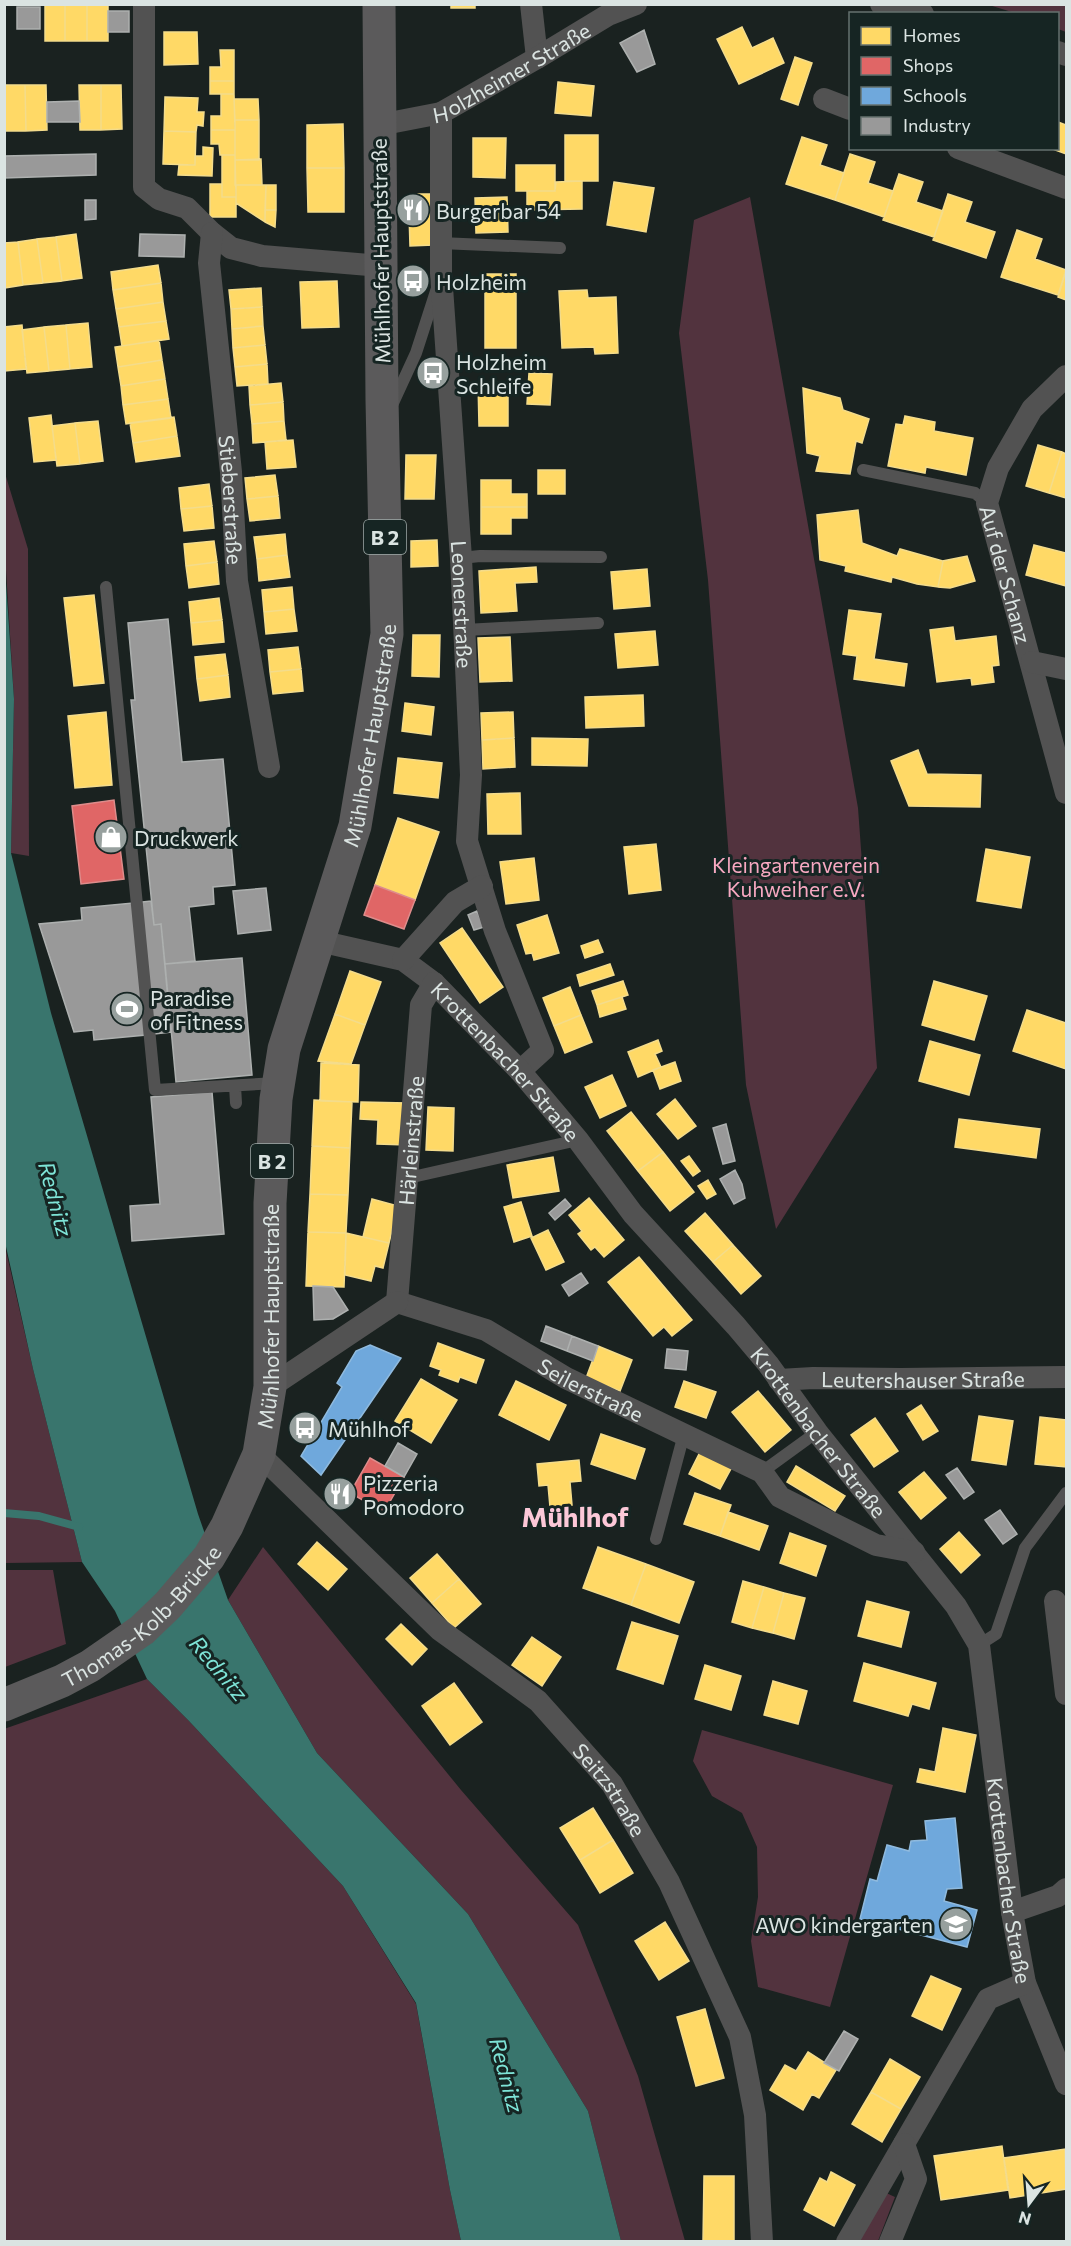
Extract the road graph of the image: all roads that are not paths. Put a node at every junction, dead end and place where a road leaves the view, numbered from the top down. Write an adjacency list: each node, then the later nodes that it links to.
1 (144, 4): 14 (street)
2 (379, 4): 11 (main road, Mühlhofer Hauptstraße / B 2)
3 (531, 4): 7 (street)
4 (636, 4): 7 (street, Holzheimer Straße)
5 (881, 4): 6 (street)
6 (915, 12)
7 (537, 58): 10 (street, Holzheimer Straße)
8 (824, 99): 9 (street)
9 (849, 109)
10 (441, 113): 11 (street, Holzheimer Straße); 15 (street, Leonerstraße)
11 (379, 125): 17 (main road, Mühlhofer Hauptstraße / B 2)
12 (963, 150): 13 (street)
13 (1066, 188)
14 (212, 233): 17 (street); 30 (street, Stieberstraße)
15 (440, 243): 16 (lane); 18 (street, Leonerstraße)
16 (560, 248)
17 (381, 266): 20 (main road, Mühlhofer Hauptstraße / B 2)
18 (441, 273): 20 (lane); 24 (street, Leonerstraße)
19 (1066, 376): 22 (street, Auf der Schanz)
20 (383, 423): 33 (main road, Mühlhofer Hauptstraße / B 2)
21 (863, 470): 22 (lane)
22 (987, 503): 28 (street, Auf der Schanz)
23 (601, 557): 24 (lane)
24 (461, 558): 27 (street, Leonerstraße)
25 (106, 587): 38 (lane)
26 (598, 623): 27 (lane)
27 (465, 630): 32 (street, Leonerstraße)
28 (1032, 662): 29 (street); 31 (street, Auf der Schanz)
29 (1066, 669)
30 (269, 767)
31 (1066, 794)
32 (482, 886): 34 (street); 36 (street, Leonerstraße)
33 (319, 941): 34 (street, Krottenbacher Straße); 37 (main road, Mühlhofer Hauptstraße / B 2)
34 (403, 960): 35 (street, Krottenbacher Straße)
35 (434, 983): 36 (street, Krottenbacher Straße); 41 (street, Härleinstraße)
36 (520, 1071): 40 (street, Krottenbacher Straße)
37 (279, 1082): 38 (lane); 45 (main road, Mühlhofer Hauptstraße / B 2)
38 (235, 1086): 39 (lane)
39 (236, 1103)
40 (578, 1140): 41 (lane); 44 (street, Krottenbacher Straße)
41 (408, 1178): 42 (street, Härleinstraße)
42 (397, 1302): 45 (street); 47 (street, Seilerstraße)
43 (1066, 1377): 44 (street, Leutershauser Straße)
44 (779, 1380): 46 (street, Krottenbacher Straße)
45 (270, 1387): 48 (main road, Mühlhofer Hauptstraße / B 2)
46 (817, 1432): 49 (lane); 52 (street, Krottenbacher Straße)
47 (684, 1434): 49 (street, Seilerstraße); 51 (lane)
48 (259, 1454): 56 (main road, Thomas-Kolb-Brücke / B 2); 62 (street, Seitzstraße)
49 (762, 1472): 52 (street, Seilerstraße)
50 (1066, 1493): 54 (lane)
51 (656, 1539)
52 (914, 1552): 54 (street, Krottenbacher Straße)
53 (1055, 1600): 55 (street)
54 (979, 1645): 58 (street, Krottenbacher Straße)
55 (1066, 1694)
56 (4, 1705)
57 (1066, 1889): 58 (street)
58 (1012, 1912): 59 (street, Krottenbacher Straße)
59 (1025, 1983): 60 (street, Krottenbacher Straße); 61 (street)
60 (1066, 2084)
61 (904, 2144): 63 (street); 64 (street)
62 (762, 2241)
63 (847, 2241)
64 (891, 2241)

